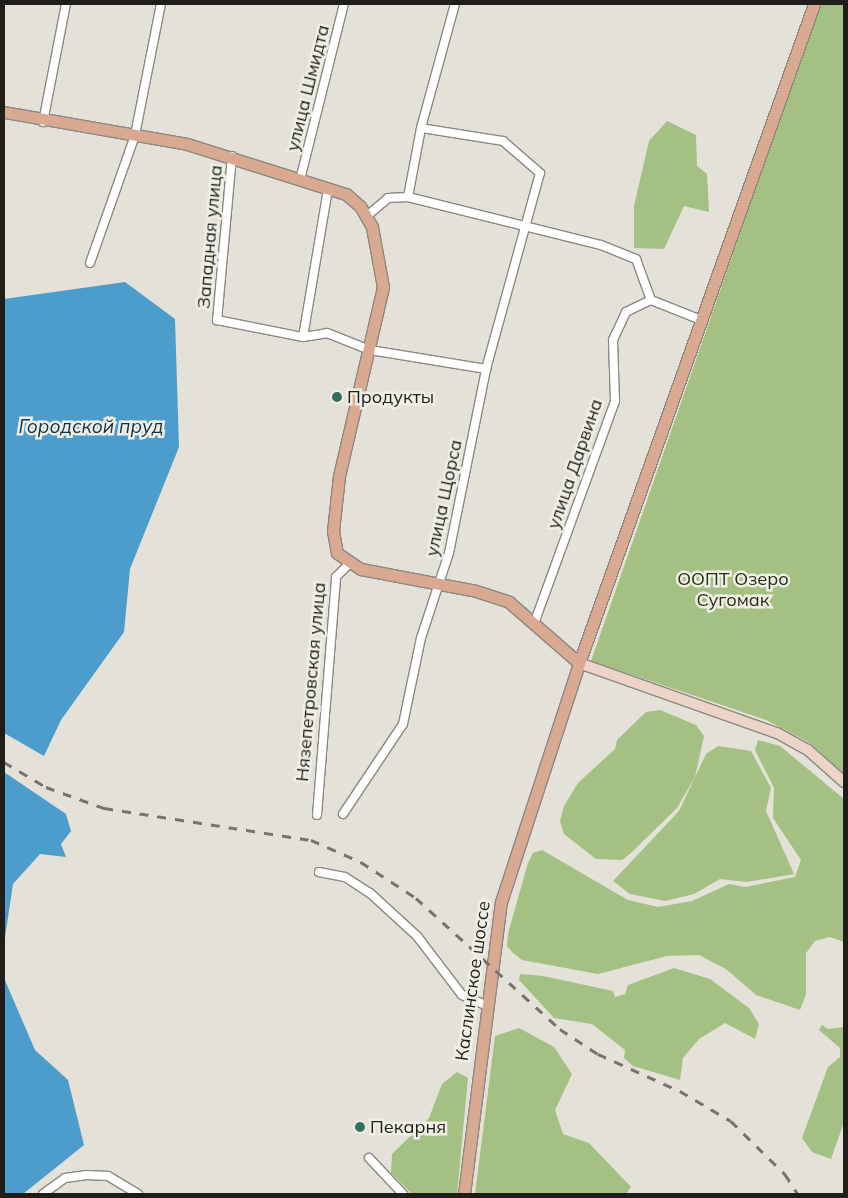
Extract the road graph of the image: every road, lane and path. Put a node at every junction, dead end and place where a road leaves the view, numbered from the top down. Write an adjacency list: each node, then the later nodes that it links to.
1 (66, 4): 7 (street)
2 (161, 4): 9 (street)
3 (344, 4): 11 (street, улица Шмидта)
4 (455, 4): 8 (street)
5 (814, 4): 18 (main road, Каслинское шоссе)
6 (4, 112): 7 (main road)
7 (43, 122): 9 (main road)
8 (421, 128): 13 (street); 15 (street, улица Щорса)
9 (135, 135): 10 (main road); 16 (street)
10 (232, 156): 11 (main road); 19 (street, Западная улица)
11 (300, 180): 12 (main road)
12 (328, 189): 14 (main road); 19 (street)
13 (408, 197): 14 (street); 15 (street)
14 (368, 215): 20 (main road)
15 (523, 225): 17 (street); 21 (street, улица Щорса)
16 (90, 263)
17 (651, 300): 18 (street); 24 (street, улица Дарвина)
18 (701, 320): 25 (main road, Каслинское шоссе)
19 (303, 337): 20 (street)
20 (370, 350): 21 (street); 22 (main road)
21 (486, 369): 23 (street, улица Щорса)
22 (349, 564): 23 (main road); 28 (street, Нязепетровская улица)
23 (439, 584): 24 (main road); 27 (street, улица Щорса)
24 (535, 621): 25 (main road)
25 (579, 663): 26 (street); 30 (main road, Каслинское шоссе)
26 (844, 782)
27 (343, 814)
28 (317, 815)
29 (319, 872): 30 (street)
30 (485, 1005): 35 (main road, Каслинское шоссе)
31 (369, 1158): 34 (street)
32 (43, 1194): 33 (street)
33 (138, 1194)
34 (403, 1194)
35 (464, 1194)

